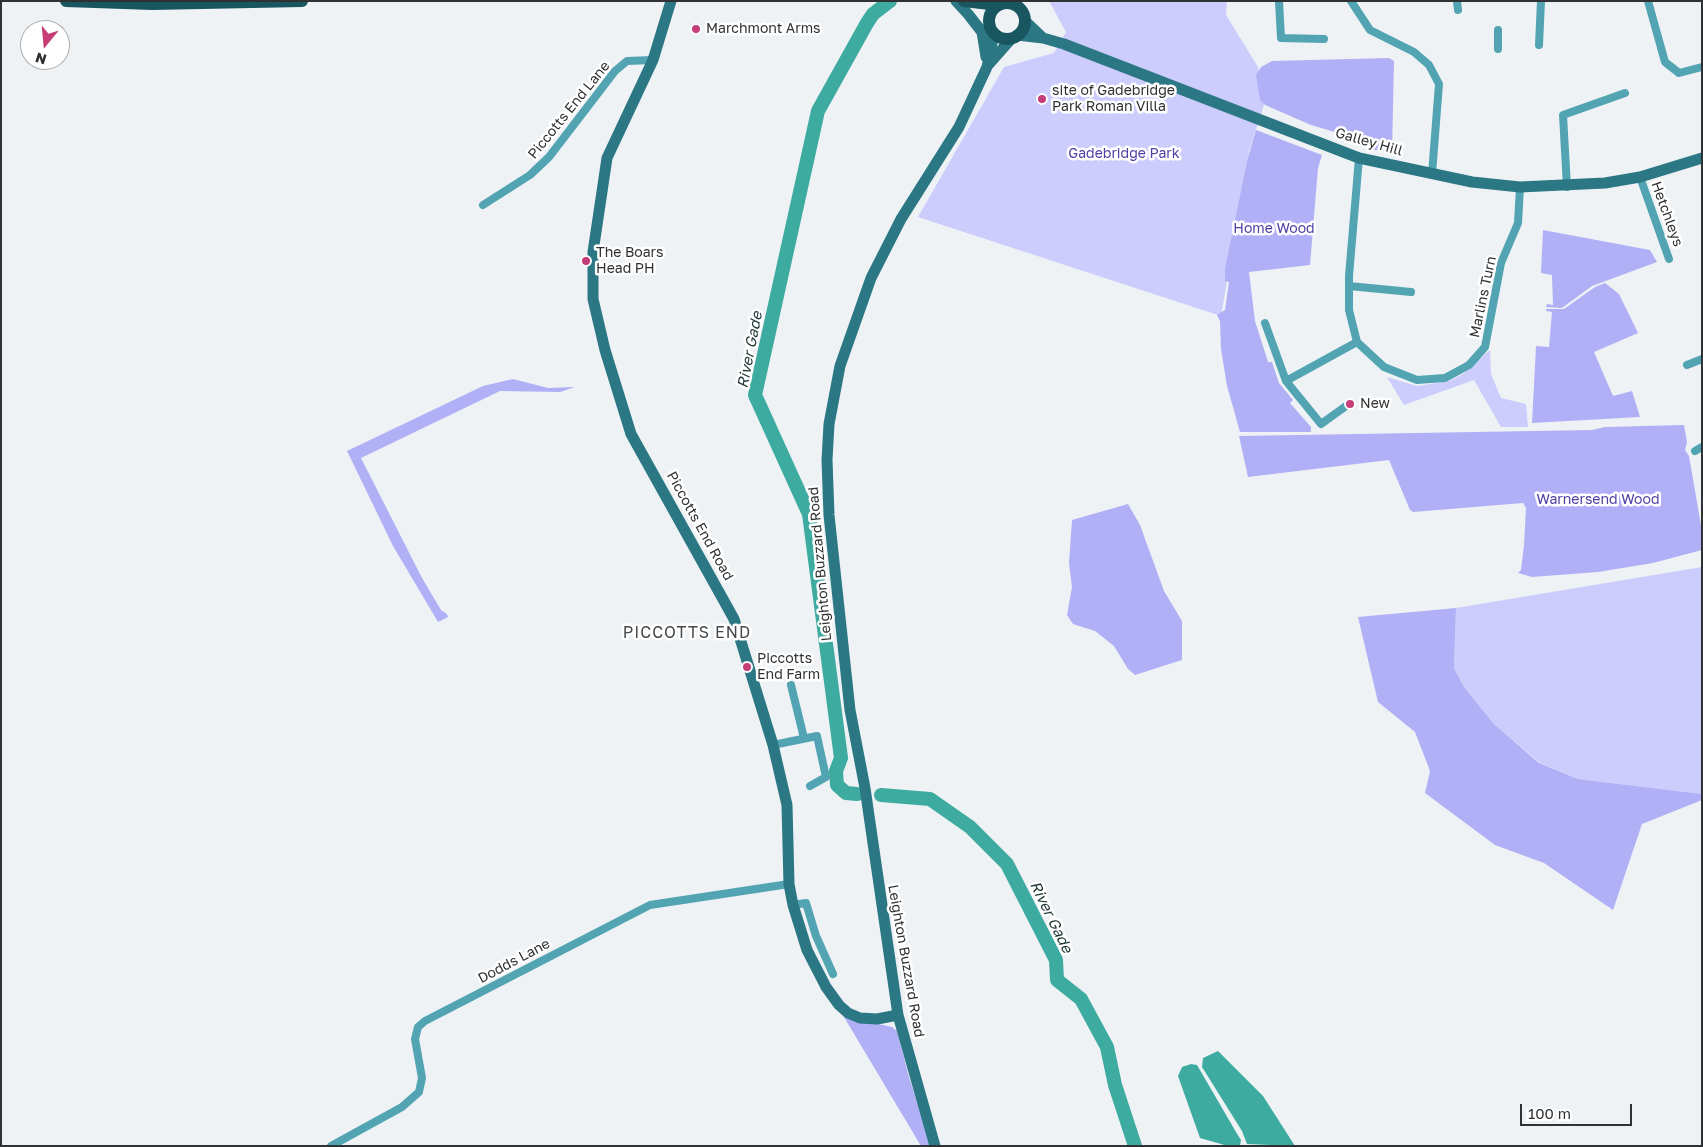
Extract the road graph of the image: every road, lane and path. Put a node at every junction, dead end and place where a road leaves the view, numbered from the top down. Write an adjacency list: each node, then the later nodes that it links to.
1 (66, 1): 2 (main road)
2 (302, 1)
3 (671, 1): 23 (street, Piccotts End Road)
4 (956, 1): 24 (street)
5 (964, 1): 11 (main road); 14 (main road)
6 (1278, 1): 20 (street)
7 (1351, 1): 29 (street)
8 (1457, 1): 13 (street)
9 (1541, 1): 21 (street)
10 (1648, 1): 25 (street)
11 (1003, 3): 12 (main road); 14 (main road)
12 (1019, 5): 15 (main road)
13 (1458, 10)
14 (989, 21): 17 (main road)
15 (1025, 21): 18 (main road); 19 (street, Galley Hill)
16 (1498, 30): 22 (street)
17 (994, 33): 18 (main road); 24 (street, Leighton Buzzard Road)
18 (1014, 37): 19 (street, Galley Hill); 24 (street, Leighton Buzzard Road)
19 (1043, 38): 27 (street, Galley Hill)
20 (1324, 39)
21 (1539, 45)
22 (1498, 50)
23 (653, 60): 33 (street, Piccotts End Lane); 45 (street, Piccotts End Road)
24 (987, 67): 50 (street, Leighton Buzzard Road)
25 (1702, 67)
26 (1625, 93): 31 (street)
27 (1359, 158): 29 (street, Galley Hill); 35 (street)
28 (1702, 158): 30 (street, Galley Hill)
29 (1432, 174): 32 (street, Galley Hill)
30 (1640, 177): 31 (street, Galley Hill); 34 (street, Hetchleys)
31 (1567, 187): 32 (street, Galley Hill)
32 (1520, 188): 38 (street, Marlins Turn)
33 (483, 205)
34 (1670, 260)
35 (1349, 286): 36 (street); 38 (street)
36 (1411, 292)
37 (1265, 323): 41 (street)
38 (1357, 342): 41 (street)
39 (1702, 359): 40 (street)
40 (1687, 365)
41 (1286, 381): 42 (street)
42 (1346, 406)
43 (791, 685): 44 (street)
44 (804, 738): 45 (street); 46 (street)
45 (773, 745): 47 (street, Piccotts End Road)
46 (810, 786)
47 (789, 884): 48 (street, Piccotts End Road); 51 (street, Dodds Lane)
48 (793, 905): 49 (street); 50 (street, Piccotts End Road)
49 (832, 974)
50 (898, 1015): 52 (street, Leighton Buzzard Road)
51 (331, 1146)
52 (935, 1146)

